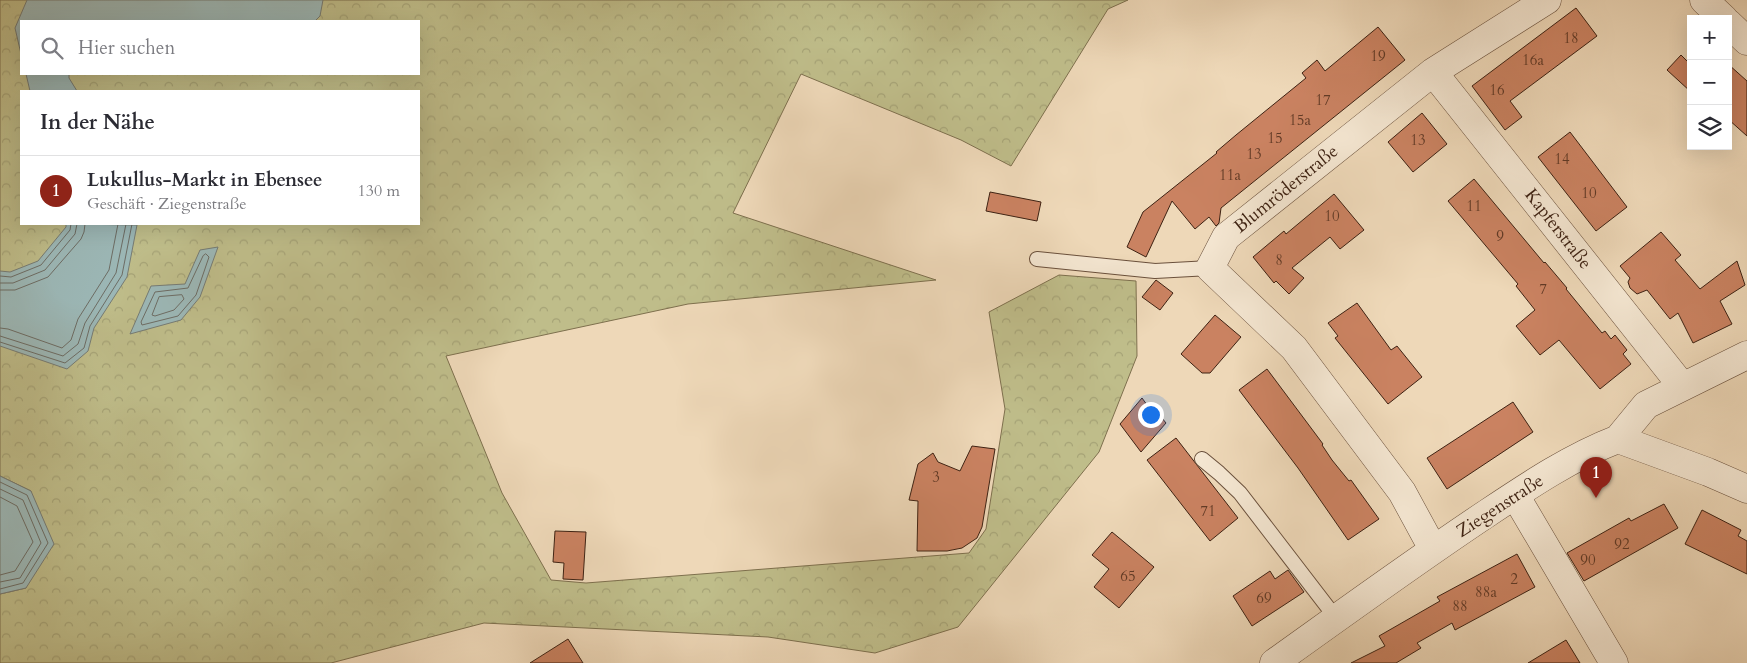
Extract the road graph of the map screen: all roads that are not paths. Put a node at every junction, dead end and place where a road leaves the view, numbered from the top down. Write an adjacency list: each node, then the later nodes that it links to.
1 (1546, 0): 6 (street, Blumröderstraße)
2 (1704, 0): 3 (street)
3 (1720, 15)
4 (1732, 27): 5 (street)
5 (1747, 41)
6 (1433, 72): 8 (street, Blumröderstraße); 10 (street, Kapferstraße)
7 (1037, 259): 8 (lane)
8 (1210, 268): 15 (street)
9 (1747, 355): 10 (street)
10 (1682, 386): 11 (street)
11 (1618, 439): 13 (street); 14 (street, Ziegenstraße)
12 (1202, 459): 16 (lane)
13 (1747, 489)
14 (1516, 495): 15 (street, Ziegenstraße); 18 (street)
15 (1433, 549): 16 (street, Ziegenstraße)
16 (1336, 618): 17 (street, Ziegenstraße)
17 (1288, 659)
18 (1614, 663)

